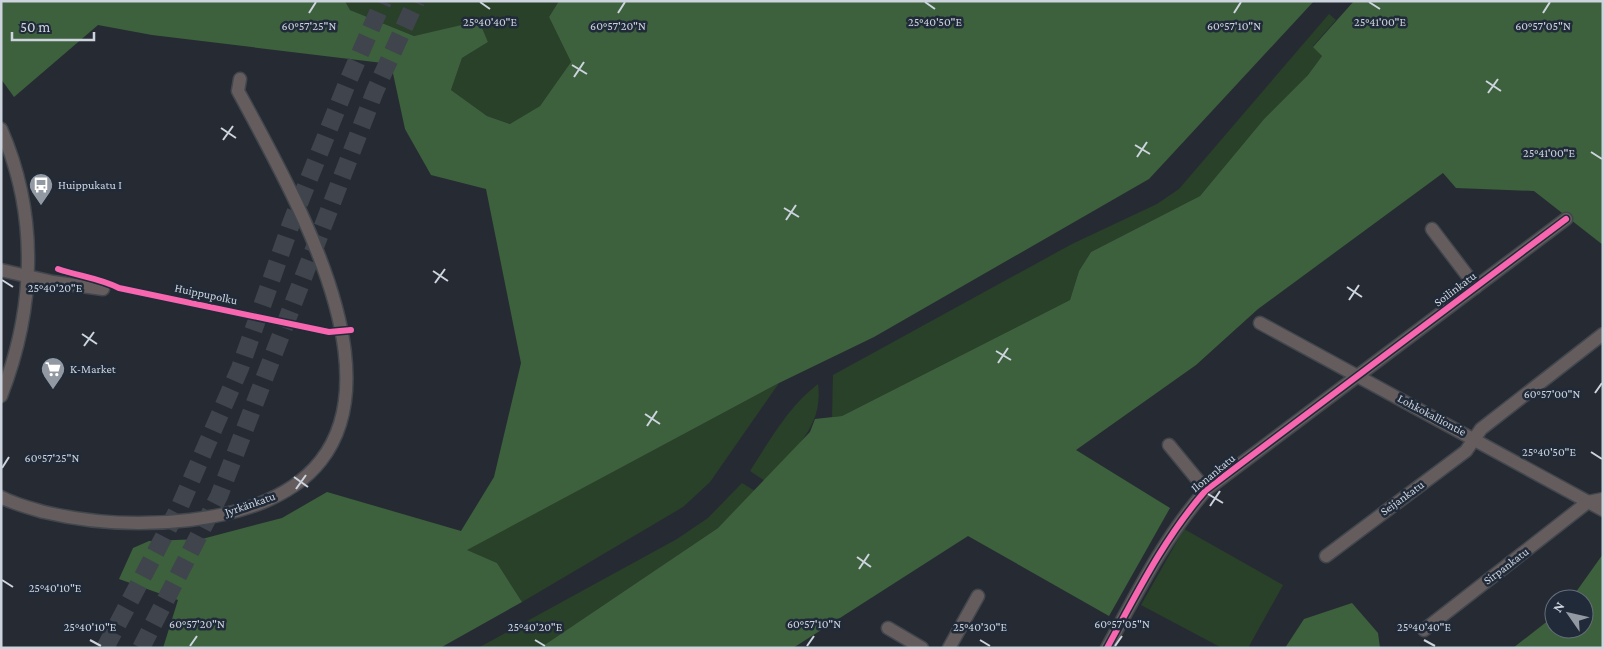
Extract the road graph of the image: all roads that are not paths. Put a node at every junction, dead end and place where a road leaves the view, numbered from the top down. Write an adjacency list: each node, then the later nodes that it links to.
1 (240, 79): 16 (street, Jyrkänkatu)
2 (1, 130): 6 (street)
3 (1566, 219): 7 (street, Soilinkatu)
4 (1432, 229): 7 (street)
5 (1, 270): 6 (street)
6 (29, 276): 8 (street); 12 (street)
7 (1476, 288): 11 (street, Soilinkatu)
8 (103, 289)
9 (1260, 322): 11 (street, Lohkokalliontie)
10 (1603, 334): 13 (street, Seijankatu)
11 (1358, 376): 13 (street, Lohkokalliontie); 15 (street, Ilonankatu)
12 (1, 396)
13 (1474, 438): 18 (street, Lohkokalliontie); 20 (street, Seijankatu)
14 (1169, 446): 15 (street)
15 (1206, 490): 26 (street, Ilonankatu)
16 (1, 497)
17 (1603, 499): 18 (street)
18 (1588, 502): 19 (street, Lohkokalliontie); 23 (street, Sirpankatu)
19 (1603, 510)
20 (1326, 556)
21 (978, 596): 25 (street)
22 (888, 628): 24 (street)
23 (1424, 630)
24 (922, 648)
25 (950, 648)
26 (1107, 648)

